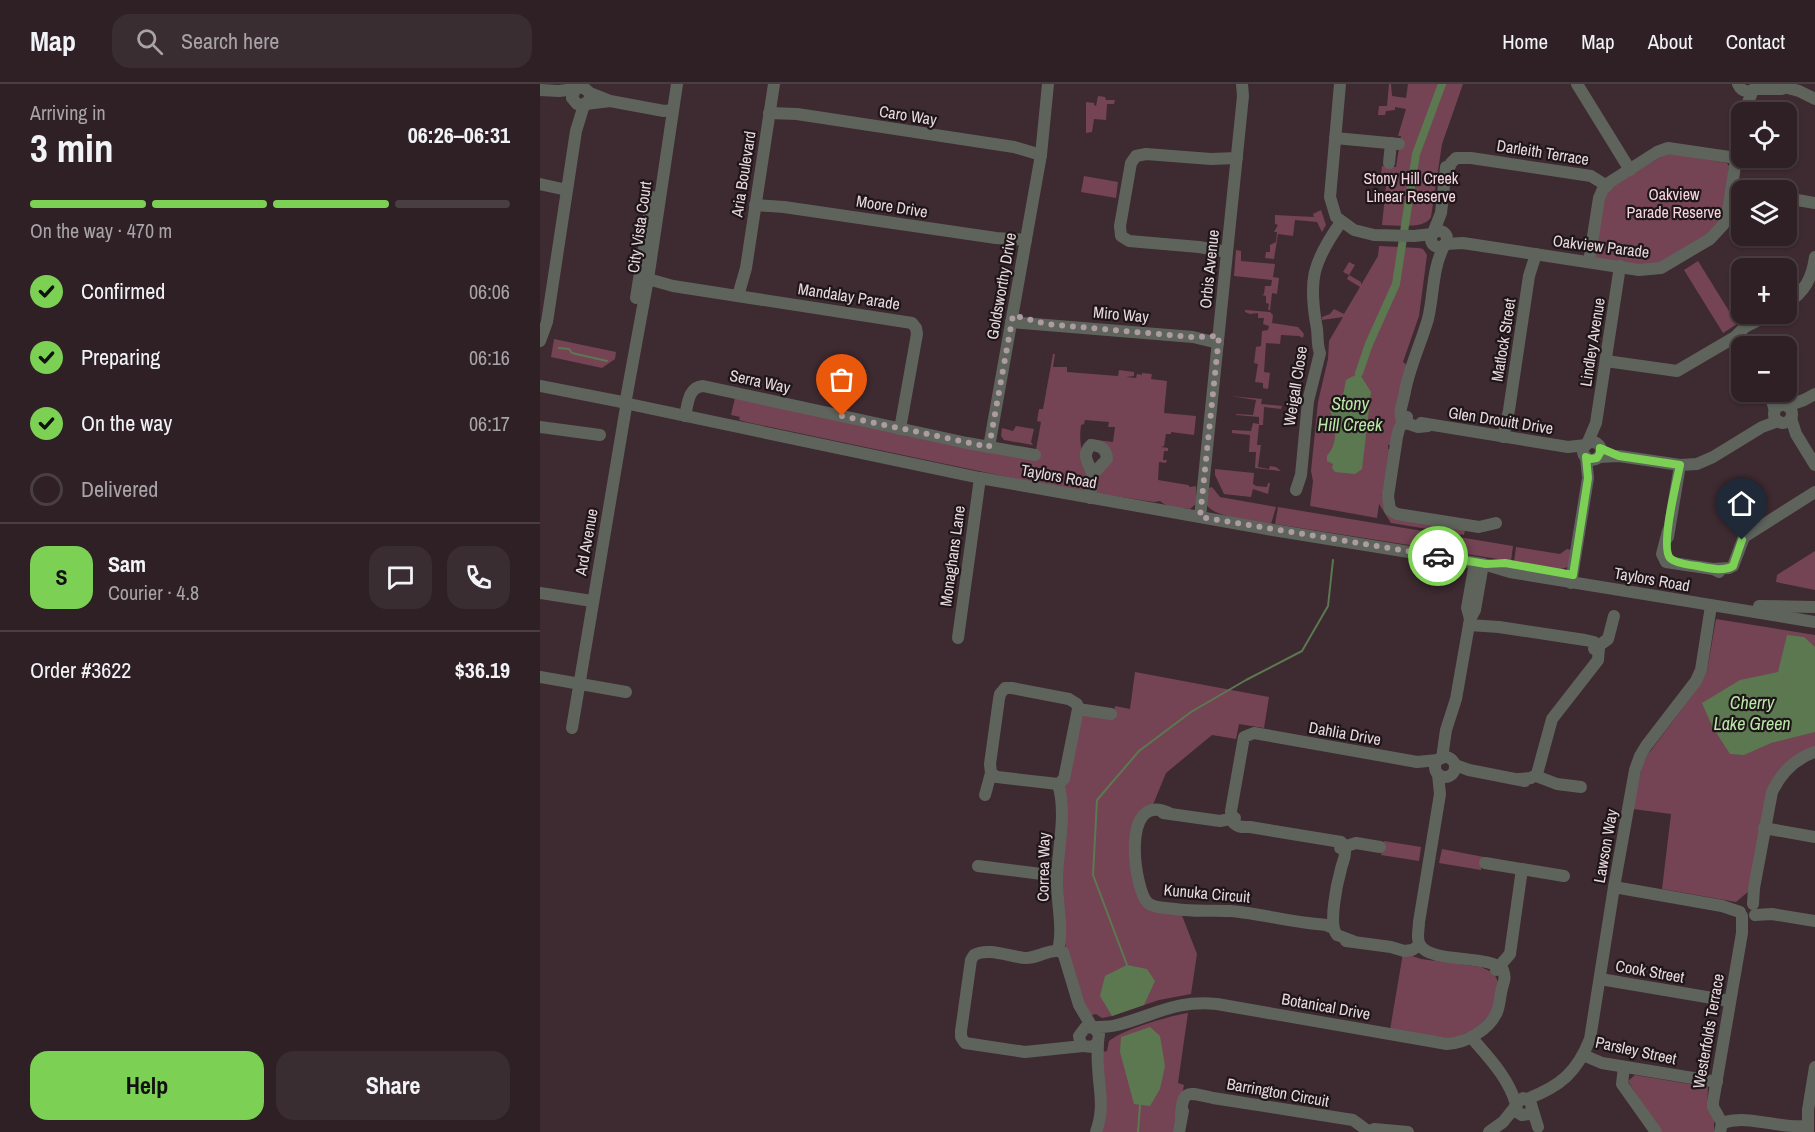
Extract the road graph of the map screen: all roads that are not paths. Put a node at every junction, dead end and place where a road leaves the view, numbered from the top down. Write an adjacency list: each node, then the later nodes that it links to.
1 (669, 84): 15 (street, City Vista Court)
2 (677, 84): 15 (street, City Vista Court)
3 (774, 84): 16 (street, Aria Boulevard)
4 (1047, 84): 18 (street, Goldsworthy Drive)
5 (1340, 84): 17 (street)
6 (1577, 84): 22 (street)
7 (1773, 84): 10 (street)
8 (1745, 87): 10 (street); 14 (street)
9 (1244, 88): 20 (street, Orbis Avenue)
10 (1789, 89): 13 (street)
11 (544, 90): 12 (street)
12 (581, 93): 15 (street); 25 (street)
13 (1815, 99)
14 (1744, 102)
15 (667, 109): 38 (street, City Vista Court); 50 (street, City Vista Court)
16 (770, 110): 18 (street, Caro Way); 27 (street, Aria Boulevard)
17 (1335, 138): 21 (street); 30 (street)
18 (1041, 151): 32 (street, Goldsworthy Drive)
19 (1731, 157): 22 (street)
20 (1236, 161): 33 (street, Orbis Avenue); 33 (street)
21 (1389, 163)
22 (1630, 170): 24 (street)
23 (541, 184): 25 (street)
24 (1607, 186): 31 (street, Darleith Terrace); 36 (street)
25 (567, 188): 42 (street)
26 (1797, 200): 28 (street)
27 (756, 202): 32 (street, Moore Drive); 40 (street, Aria Boulevard)
28 (1815, 203)
29 (1731, 204): 37 (street, Oakview Parade)
30 (1341, 222): 31 (street, Oakview Parade); 69 (street, Weigall Close)
31 (1439, 240): 34 (street, Oakview Parade); 57 (street)
32 (1026, 243): 41 (street, Goldsworthy Drive)
33 (1228, 249): 45 (street, Orbis Avenue)
34 (1533, 254): 36 (street, Oakview Parade); 61 (street, Matlock Street)
35 (1815, 257): 39 (street)
36 (1589, 262): 37 (street, Oakview Parade)
37 (1620, 266): 49 (street, Lindley Avenue)
38 (647, 282): 40 (street, Mandalay Parade); 50 (street, City Vista Court)
39 (1797, 296)
40 (742, 297): 59 (street, Mandalay Parade)
41 (1012, 319): 45 (street, Miro Way); 62 (street, Goldsworthy Drive)
42 (547, 322): 46 (street); 48 (street)
43 (1754, 324): 44 (street)
44 (1744, 336)
45 (1218, 340): 72 (street, Orbis Avenue)
46 (540, 341)
47 (1731, 344): 49 (street)
48 (540, 347)
49 (1606, 361): 63 (street, Lindley Avenue)
50 (630, 373): 54 (street, City Vista Court)
51 (540, 386): 54 (street, Taylors Road)
52 (1810, 397): 55 (street)
53 (1775, 402): 55 (street)
54 (626, 403): 56 (street, Taylors Road); 77 (street, Ard Avenue)
55 (1783, 414): 65 (street); 66 (street)
56 (685, 416): 59 (street, Serra Way); 68 (street, Taylors Road)
57 (1405, 420): 61 (street, Glen Drouitt Drive); 73 (street)
58 (540, 427): 60 (street)
59 (900, 429): 62 (street, Serra Way)
60 (600, 435)
61 (1505, 437): 63 (street, Glen Drouitt Drive)
62 (989, 447): 64 (street)
63 (1592, 451): 65 (street); 75 (street, Lindley Avenue)
64 (1035, 455)
65 (1678, 464): 70 (street)
66 (1815, 465)
67 (1093, 474): 71 (street)
68 (980, 478): 71 (street, Taylors Road); 83 (street, Monaghans Lane)
69 (1296, 490)
70 (1815, 492)
71 (1090, 498): 72 (street, Taylors Road)
72 (1200, 517): 74 (street, Taylors Road)
73 (1496, 523)
74 (1481, 563): 75 (street, Taylors Road); 81 (street)
75 (1572, 579): 78 (street, Taylors Road); 79 (street, Taylors Road)
76 (540, 593): 77 (street)
77 (592, 601): 86 (street, Ard Avenue)
78 (1711, 606): 82 (street, Taylors Road); 108 (street, Lawson Way)
79 (1815, 607)
80 (1614, 616): 84 (street)
81 (1469, 622): 84 (street); 92 (street)
82 (1815, 622)
83 (958, 638)
84 (1596, 648): 94 (street)
85 (540, 677): 86 (street)
86 (578, 684): 87 (street); 90 (street, Ard Avenue)
87 (626, 692)
88 (1078, 709): 89 (street); 93 (street); 95 (street)
89 (1111, 714)
90 (572, 728)
91 (1815, 752): 99 (street, Westerfolds Terrace)
92 (1445, 767): 94 (street, Dahlia Drive); 98 (street, Dahlia Drive); 112 (street)
93 (991, 773): 95 (street); 97 (street)
94 (1538, 777): 96 (street)
95 (1058, 784): 106 (street, Correa Way)
96 (1581, 787)
97 (985, 795)
98 (1233, 819): 101 (street); 111 (street, Kunuka Circuit)
99 (1764, 828): 100 (street); 109 (street, Westerfolds Terrace)
100 (1815, 837)
101 (1342, 847): 102 (street); 111 (street)
102 (1380, 847)
103 (1485, 863): 105 (street)
104 (978, 866): 106 (street)
105 (1522, 869): 107 (street); 114 (street)
106 (1057, 876): 113 (street, Correa Way)
107 (1564, 876)
108 (1614, 887): 109 (street); 115 (street, Lawson Way)
109 (1748, 910): 110 (street); 116 (street, Westerfolds Terrace)
110 (1815, 921)
111 (1330, 927): 112 (street)
112 (1415, 946): 114 (street)
113 (1058, 950): 117 (street); 120 (street)
114 (1498, 967): 119 (street)
115 (1600, 979): 116 (street, Cook Street); 121 (street, Lawson Way)
116 (1730, 1001): 125 (street, Westerfolds Terrace)
117 (1079, 1005): 118 (street); 120 (street)
118 (1096, 1034): 119 (street, Botanical Drive); 120 (street); 120 (street); 122 (street)
119 (1474, 1035): 126 (street)
120 (1082, 1040): 122 (street)
121 (1583, 1055): 123 (street, Parsley Street); 126 (street, Lawson Way)
122 (1098, 1067): 131 (street)
123 (1624, 1067): 125 (street, Parsley Street); 135 (street)
124 (1815, 1067): 129 (street)
125 (1717, 1082): 127 (street, Westerfolds Terrace)
126 (1524, 1107): 128 (street); 134 (street)
127 (1721, 1128): 129 (street)
128 (1540, 1129)
129 (1808, 1129)
130 (1365, 1130): 132 (street, Barrington Circuit); 133 (street)
131 (1096, 1132)
132 (1179, 1132)
133 (1408, 1132)
134 (1489, 1132)
135 (1656, 1132)

